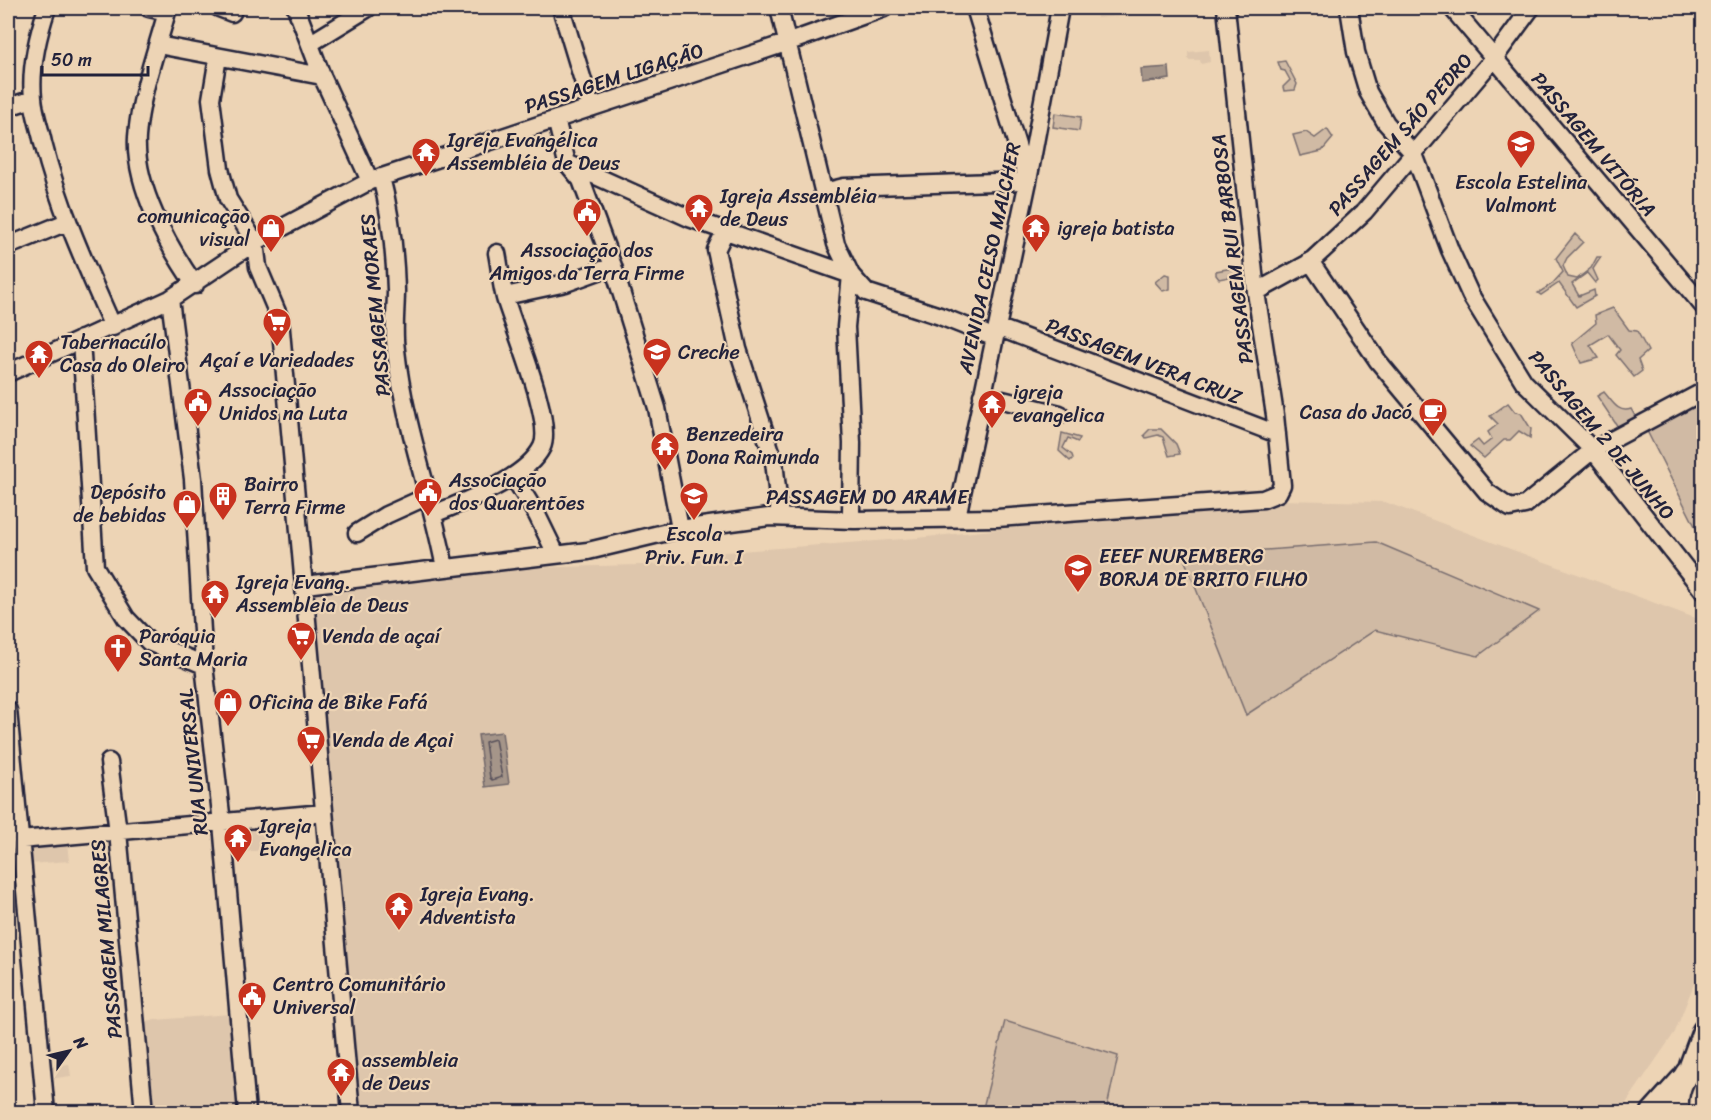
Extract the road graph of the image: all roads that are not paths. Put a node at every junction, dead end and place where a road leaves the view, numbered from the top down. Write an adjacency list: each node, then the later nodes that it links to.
1 (47, 8): 21 (street)
2 (149, 8): 14 (street)
3 (296, 8): 16 (street, PASSAGEM MORAES)
4 (368, 8): 16 (street)
5 (561, 8): 23 (street)
6 (779, 8): 15 (street)
7 (884, 8): 15 (street, PASSAGEM LIGAÇÃO)
8 (975, 8): 28 (street)
9 (1060, 8): 28 (street, AVENIDA CELSO MALCHER)
10 (1226, 8): 39 (street, PASSAGEM RUI BARBOSA)
11 (1349, 8): 25 (street, PASSAGEM 2 DE JUNHO)
12 (1452, 8): 19 (street, PASSAGEM VITÓRIA)
13 (1531, 8): 19 (street, PASSAGEM SÃO PEDRO)
14 (168, 10): 17 (street)
15 (789, 42): 23 (street, PASSAGEM LIGAÇÃO); 29 (street)
16 (311, 43): 20 (street, PASSAGEM MORAES)
17 (158, 45): 18 (street); 38 (street)
18 (218, 57): 20 (street); 32 (street)
19 (1494, 57): 25 (street, PASSAGEM SÃO PEDRO); 42 (street, PASSAGEM VITÓRIA)
20 (322, 76): 27 (street, PASSAGEM MORAES)
21 (33, 99): 22 (street); 30 (street)
22 (8, 107)
23 (591, 107): 24 (street, PASSAGEM LIGAÇÃO)
24 (556, 119): 26 (street); 27 (street, PASSAGEM LIGAÇÃO)
25 (1414, 154): 35 (street, PASSAGEM SÃO PEDRO); 51 (street, PASSAGEM 2 DE JUNHO)
26 (567, 163): 31 (street, PASSAGEM VERA CRUZ); 36 (street)
27 (375, 179): 32 (street, PASSAGEM LIGAÇÃO); 54 (street, PASSAGEM MORAES)
28 (1028, 181): 29 (street); 44 (street, AVENIDA CELSO MALCHER)
29 (824, 192): 37 (street)
30 (67, 222): 33 (street); 43 (street)
31 (726, 231): 37 (street, PASSAGEM VERA CRUZ); 57 (street)
32 (255, 242): 38 (street, PASSAGEM LIGAÇÃO); 63 (street)
33 (8, 246)
34 (497, 253): 40 (street)
35 (1310, 261): 39 (street, PASSAGEM SÃO PEDRO); 51 (street)
36 (613, 266): 40 (street); 59 (street)
37 (851, 275): 44 (street, PASSAGEM VERA CRUZ); 58 (street)
38 (195, 285): 41 (street, PASSAGEM LIGAÇÃO)
39 (1256, 292): 50 (street, PASSAGEM RUI BARBOSA)
40 (505, 296): 52 (street)
41 (170, 299): 43 (street, PASSAGEM LIGAÇÃO); 65 (street, RUA UNIVERSAL)
42 (1704, 307)
43 (113, 327): 45 (street, PASSAGEM LIGAÇÃO)
44 (995, 332): 48 (street, AVENIDA CELSO MALCHER); 50 (street, PASSAGEM VERA CRUZ)
45 (81, 339): 46 (street, PASSAGEM LIGAÇÃO); 65 (street)
46 (8, 373)
47 (1704, 391): 51 (street)
48 (982, 395): 49 (street); 56 (street, AVENIDA CELSO MALCHER)
49 (1060, 414)
50 (1277, 434): 53 (street, PASSAGEM RUI BARBOSA)
51 (1593, 450): 64 (street, PASSAGEM 2 DE JUNHO)
52 (513, 476): 55 (street); 61 (street)
53 (1282, 485): 56 (street, PASSAGEM DO ARAME)
54 (429, 496): 55 (street, PASSAGEM MORAES); 60 (street)
55 (434, 514): 62 (street, PASSAGEM MORAES)
56 (957, 516): 58 (street, PASSAGEM DO ARAME)
57 (792, 518): 58 (street, PASSAGEM DO ARAME); 59 (street, PASSAGEM DO ARAME)
58 (854, 520)
59 (680, 529): 61 (street, PASSAGEM DO ARAME)
60 (357, 532)
61 (556, 554): 62 (street, PASSAGEM DO ARAME)
62 (445, 568): 63 (street, PASSAGEM DO ARAME)
63 (305, 585): 68 (street)
64 (1704, 592)
65 (204, 665): 69 (street, RUA UNIVERSAL)
66 (8, 710): 71 (street)
67 (109, 762): 70 (street, PASSAGEM MILAGRES)
68 (324, 813): 69 (street); 77 (street)
69 (222, 823): 70 (street); 76 (street, RUA UNIVERSAL)
70 (118, 832): 71 (street); 75 (street, PASSAGEM MILAGRES)
71 (20, 840): 74 (street)
72 (1704, 1031): 73 (main road)
73 (1692, 1068): 78 (main road); 79 (main road)
74 (46, 1113)
75 (144, 1113)
76 (247, 1113)
77 (351, 1113)
78 (1653, 1113)
79 (1677, 1113)

